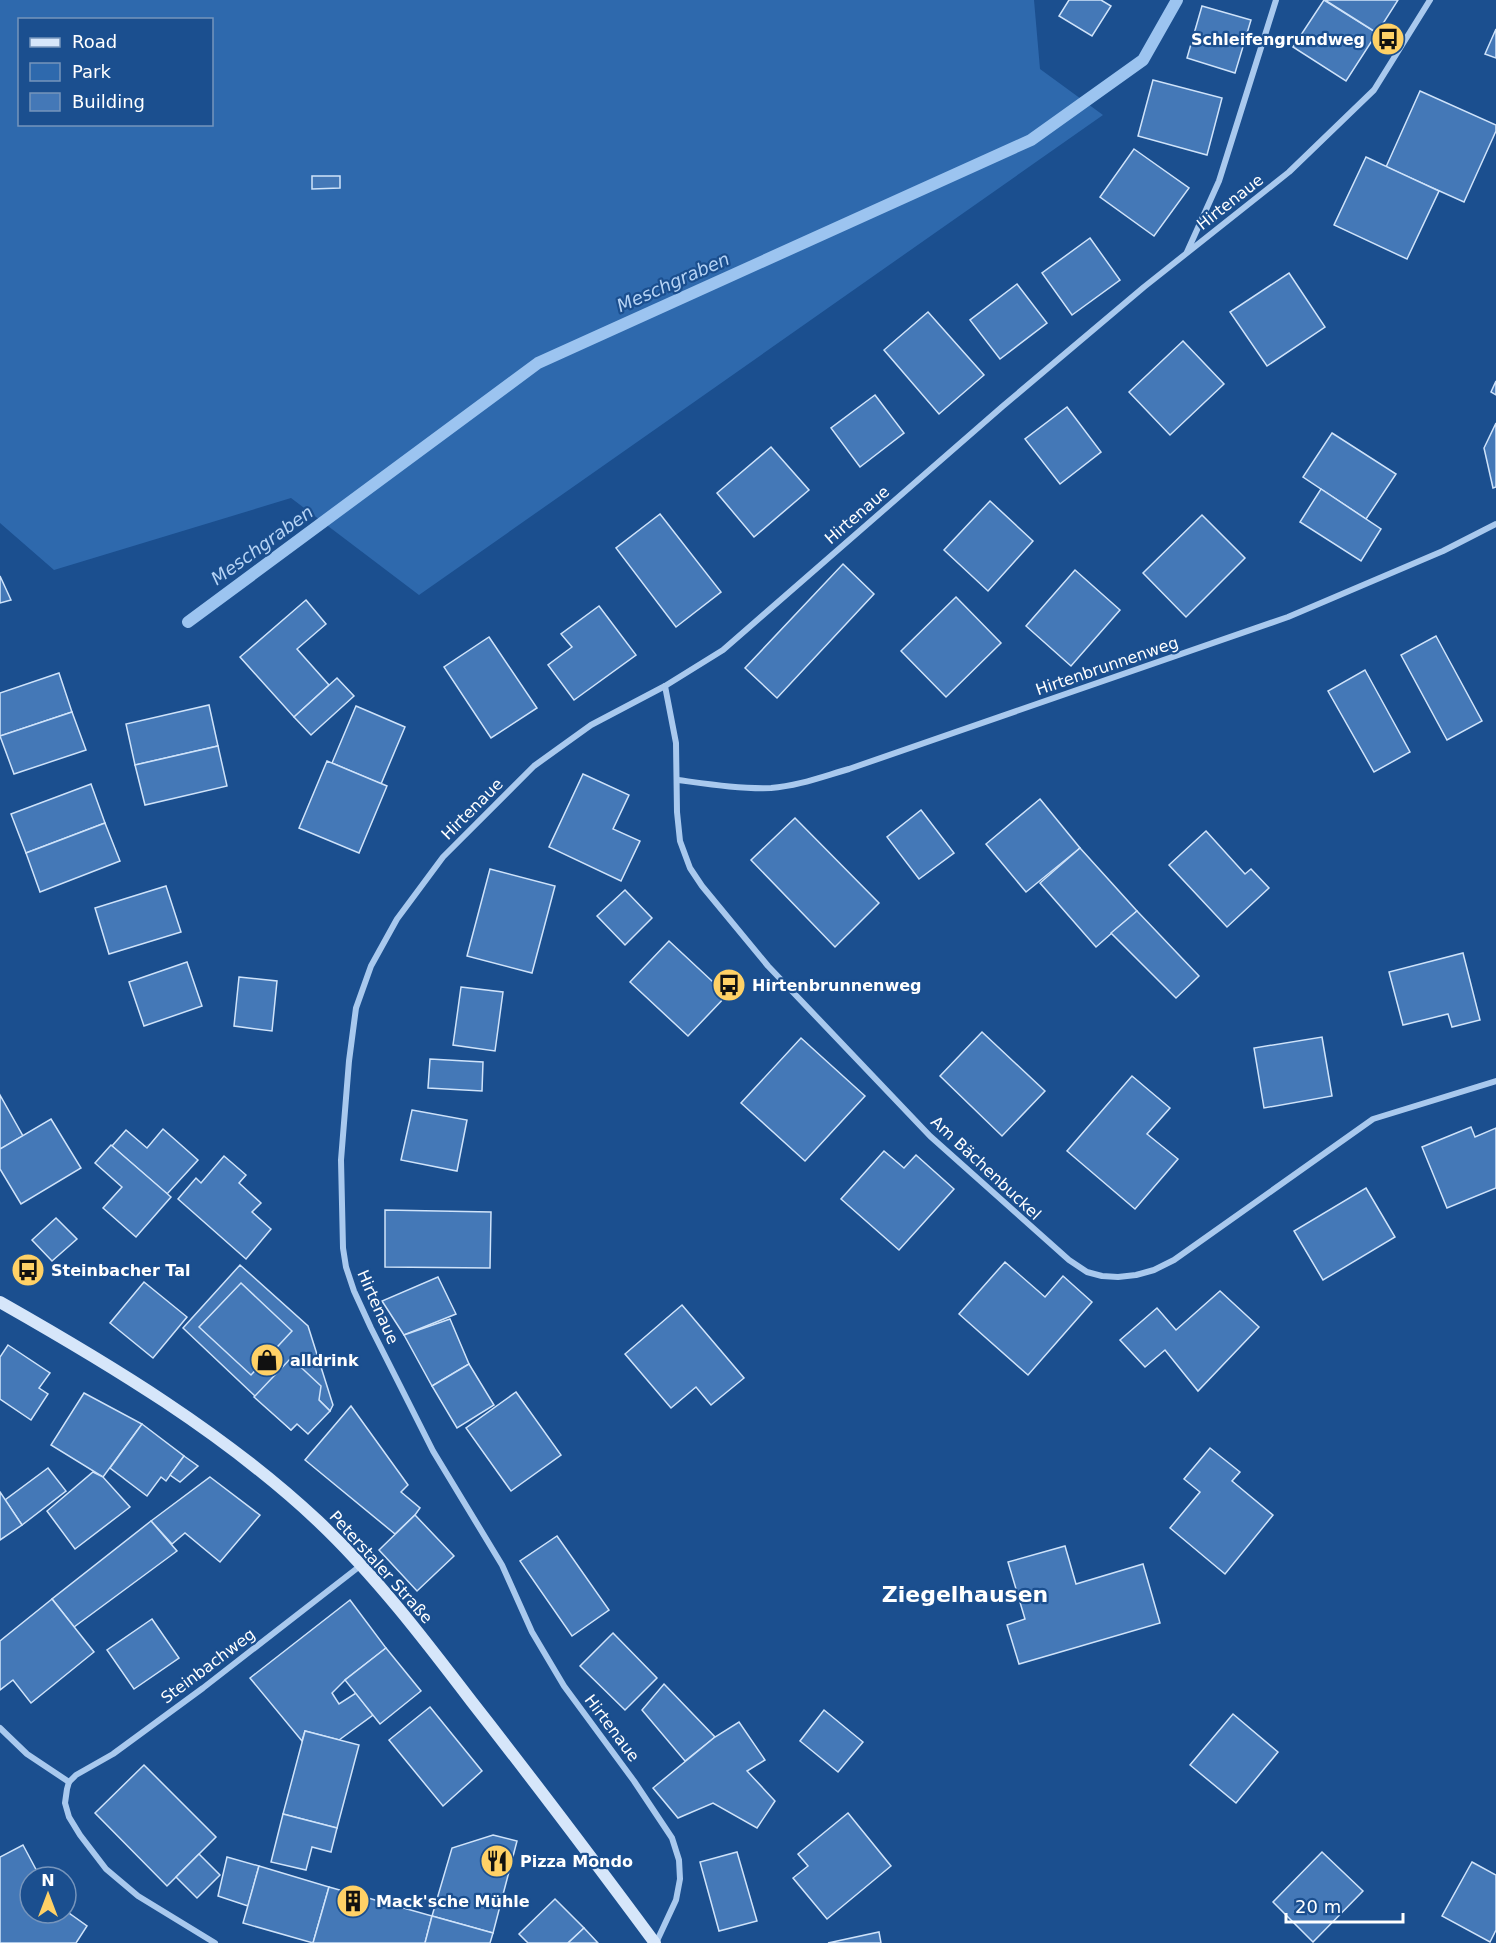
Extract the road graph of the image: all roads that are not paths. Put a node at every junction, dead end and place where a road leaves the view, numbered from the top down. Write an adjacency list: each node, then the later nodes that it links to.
1 (1276, 0): 3 (street)
2 (1430, 0): 3 (street, Hirtenaue)
3 (1187, 253): 5 (street, Hirtenaue)
4 (1496, 524): 6 (street, Hirtenbrunnenweg)
5 (665, 686): 6 (street, Am Bächenbuckel); 13 (street, Hirtenaue)
6 (678, 780): 7 (street, Am Bächenbuckel)
7 (1496, 1081)
8 (0, 1302): 9 (main road, Peterstaler Straße)
9 (360, 1566): 11 (street, Steinbachweg); 13 (main road, Peterstaler Straße)
10 (0, 1728): 11 (street)
11 (69, 1782): 12 (street)
12 (215, 1943)
13 (656, 1943)

